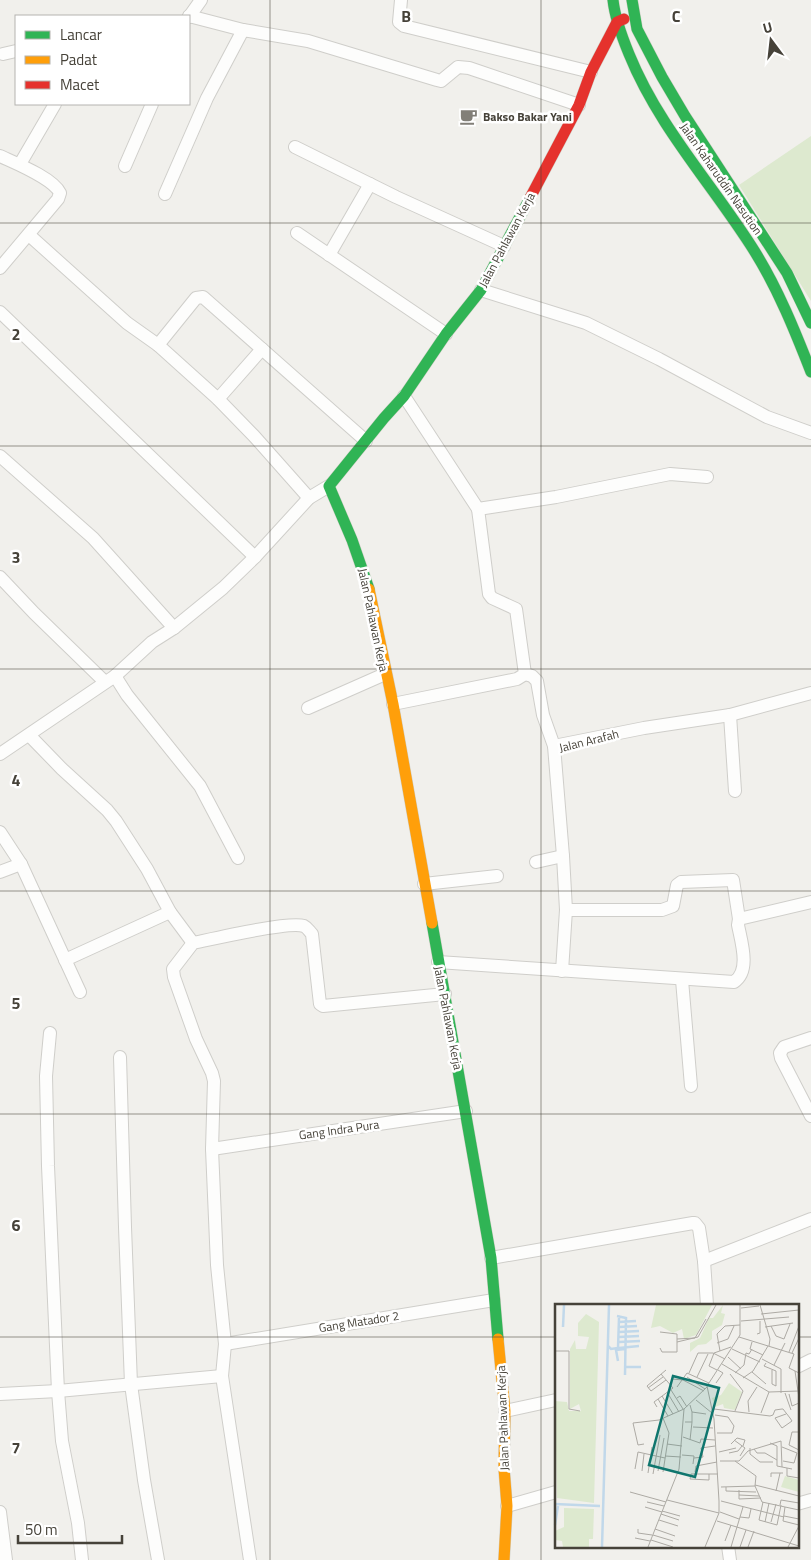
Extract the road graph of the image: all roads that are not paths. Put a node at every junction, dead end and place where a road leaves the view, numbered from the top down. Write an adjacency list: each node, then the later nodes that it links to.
1 (202, 0): 6 (street)
2 (401, 0): 12 (street)
3 (613, 0): 8 (main road, Jalan Kaharuddin Nasution)
4 (632, 0): 5 (main road, Jalan Kaharuddin Nasution)
5 (634, 15): 8 (main road); 29 (main road, Jalan Kaharuddin Nasution)
6 (190, 16)
7 (190, 17): 9 (street)
8 (617, 22): 12 (main road, Jalan Pahlawan Kerja); 33 (main road, Jalan Kaharuddin Nasution)
9 (243, 30): 15 (street); 21 (street)
10 (15, 51): 11 (street)
11 (3, 54)
12 (591, 72): 15 (main road, Jalan Pahlawan Kerja)
13 (54, 105): 18 (street)
14 (152, 105): 19 (street)
15 (579, 105): 24 (main road, Jalan Pahlawan Kerja)
16 (295, 147): 20 (street)
17 (1, 157): 18 (street)
18 (20, 164): 23 (street)
19 (125, 166)
20 (370, 184): 24 (street); 25 (street)
21 (165, 194)
22 (297, 233): 25 (street)
23 (29, 235): 26 (street); 31 (street)
24 (504, 246): 27 (main road, Jalan Pahlawan Kerja)
25 (328, 255): 30 (street)
26 (0, 268)
27 (482, 290): 30 (main road, Jalan Pahlawan Kerja); 36 (street)
28 (0, 312): 43 (street)
29 (811, 323)
30 (446, 334): 34 (main road, Jalan Pahlawan Kerja)
31 (158, 344): 32 (street); 35 (street)
32 (262, 349): 35 (street); 37 (street)
33 (811, 372)
34 (404, 396): 37 (main road, Jalan Pahlawan Kerja); 42 (street)
35 (218, 399): 41 (street)
36 (811, 433)
37 (366, 441): 40 (main road, Jalan Pahlawan Kerja)
38 (0, 456): 45 (street)
39 (707, 477): 42 (street)
40 (329, 486): 41 (street, Jalan Pahlawan Kerja); 46 (main road, Jalan Pahlawan Kerja)
41 (309, 498): 43 (street, Jalan Pahlawan Kerja)
42 (478, 509): 47 (street)
43 (255, 556): 45 (street, Jalan Pahlawan Kerja)
44 (0, 577): 48 (street)
45 (174, 628): 48 (street, Jalan Pahlawan Kerja)
46 (385, 674): 50 (main road, Jalan Pahlawan Kerja); 51 (street)
47 (525, 674): 50 (street); 54 (street)
48 (110, 679): 53 (street, Jalan Pahlawan Kerja); 59 (street)
49 (811, 693): 52 (street, Jalan Arafah)
50 (393, 704): 64 (main road, Jalan Pahlawan Kerja)
51 (308, 708)
52 (730, 715): 54 (street, Jalan Arafah); 56 (street)
53 (29, 735): 55 (street, Jalan Pahlawan Kerja); 67 (street)
54 (554, 746): 58 (street, Jalan Arafah)
55 (0, 754)
56 (736, 791)
57 (0, 832): 61 (street)
58 (563, 856): 60 (street); 66 (street, Jalan Arafah)
59 (238, 858)
60 (536, 862)
61 (21, 864): 62 (street); 70 (street)
62 (0, 872)
63 (498, 876): 64 (street)
64 (424, 884): 71 (main road, Jalan Pahlawan Kerja)
65 (811, 902): 68 (street)
66 (566, 910): 68 (street); 72 (street, Jalan Arafah)
67 (170, 912): 69 (street); 70 (street)
68 (739, 919): 73 (street)
69 (193, 943): 75 (street); 82 (street)
70 (65, 960): 74 (street)
71 (438, 962): 72 (street); 75 (main road, Jalan Pahlawan Kerja)
72 (562, 971): 73 (street)
73 (682, 980): 79 (street)
74 (80, 992)
75 (445, 994): 80 (main road, Jalan Pahlawan Kerja)
76 (50, 1033): 93 (street)
77 (811, 1038): 81 (street)
78 (120, 1056): 92 (street)
79 (691, 1086)
80 (466, 1111): 82 (street, Gang Indra Pura); 84 (main road, Jalan Pahlawan Kerja)
81 (811, 1116)
82 (212, 1149): 88 (street)
83 (811, 1219): 85 (street)
84 (491, 1258): 85 (street); 86 (main road, Jalan Pahlawan Kerja)
85 (704, 1261): 87 (street)
86 (494, 1300): 88 (street, Gang Matador 2); 96 (main road, Jalan Pahlawan Kerja)
87 (707, 1304)
88 (224, 1344): 91 (street)
89 (811, 1360): 90 (street)
90 (798, 1366)
91 (222, 1376): 92 (street); 105 (street)
92 (131, 1384): 93 (street); 104 (street)
93 (58, 1391): 94 (street); 103 (street)
94 (0, 1394)
95 (555, 1400): 96 (street)
96 (505, 1411): 100 (main road, Jalan Pahlawan Kerja)
97 (555, 1492): 100 (street)
98 (811, 1500): 99 (street)
99 (798, 1504)
100 (506, 1506): 106 (main road, Jalan Pahlawan Kerja)
101 (0, 1512): 102 (street)
102 (6, 1560)
103 (82, 1560)
104 (158, 1560)
105 (250, 1560)
106 (504, 1560)

